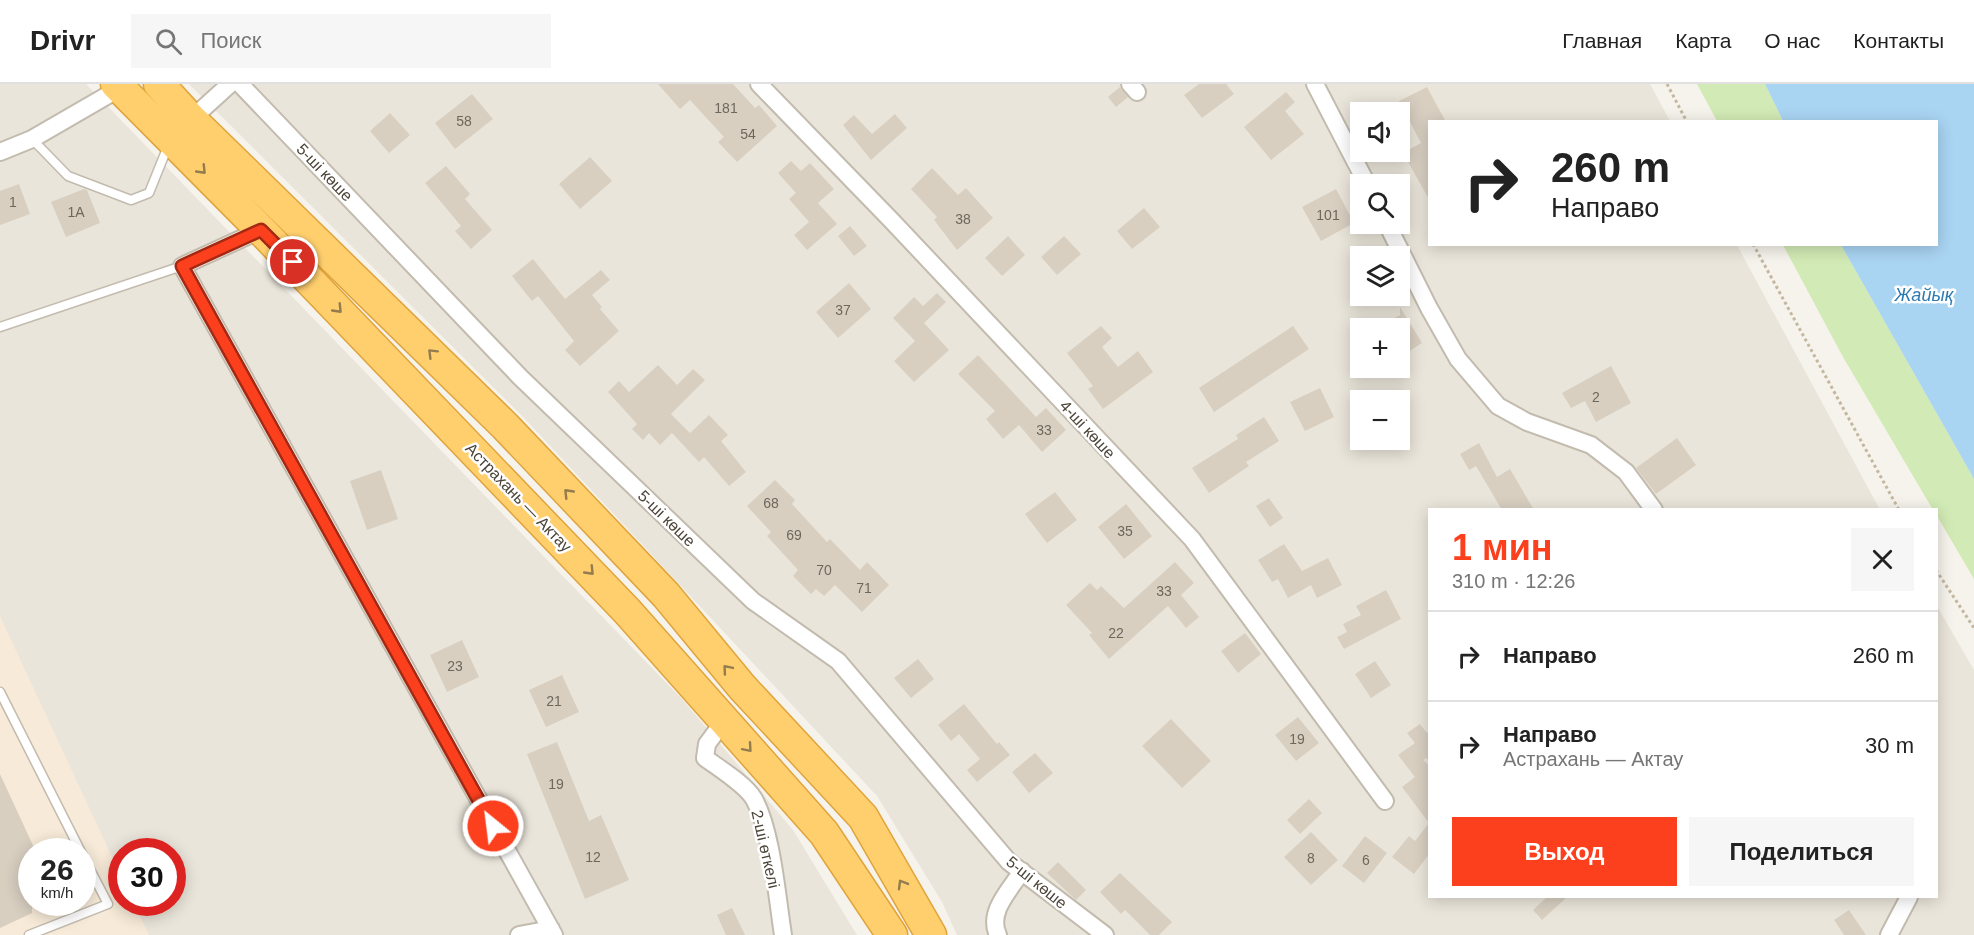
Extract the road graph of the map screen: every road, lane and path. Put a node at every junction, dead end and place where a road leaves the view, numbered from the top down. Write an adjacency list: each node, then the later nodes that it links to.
1 (159, 84): 9 (highway, Астрахань — Актау)
2 (230, 84): 9 (street)
3 (240, 84): 28 (street, 5-шi көше)
4 (759, 84): 26 (street, 4-шi көше)
5 (1315, 84): 12 (street)
6 (1667, 84): 8 (path)
7 (118, 86): 9 (highway, Астрахань — Актау); 10 (street)
8 (1687, 120)
9 (182, 129): 10 (lane); 13 (highway, Астрахань — Актау); 14 (highway, Астрахань — Актау, one-way to 14)
10 (32, 139): 11 (street)
11 (0, 152)
12 (1362, 174)
13 (291, 216): 14 (street); 38 (highway, Астрахань — Актау, one-way to 13)
14 (261, 230): 17 (street); 25 (highway, Астрахань — Актау, one-way to 25)
15 (1392, 234): 19 (street)
16 (1754, 246): 20 (path)
17 (182, 266): 18 (lane); 33 (street)
18 (0, 327)
19 (1653, 508)
20 (1898, 508)
21 (1938, 573): 22 (path)
22 (1974, 628)
23 (0, 692): 24 (lane)
24 (2, 703): 27 (lane)
25 (724, 721): 36 (street, 2-ші өткелі); 37 (highway, Астрахань — Актау, one-way to 37)
26 (1385, 801)
27 (74, 838)
28 (1022, 871): 39 (street); 40 (street, 5-шi көше)
29 (96, 880): 31 (lane)
30 (1908, 898): 41 (street)
31 (96, 909)
32 (77, 916): 34 (lane)
33 (552, 932): 35 (street)
34 (29, 935)
35 (519, 935)
36 (783, 935)
37 (892, 935)
38 (931, 935)
39 (998, 935)
40 (1105, 935)
41 (1889, 935)

